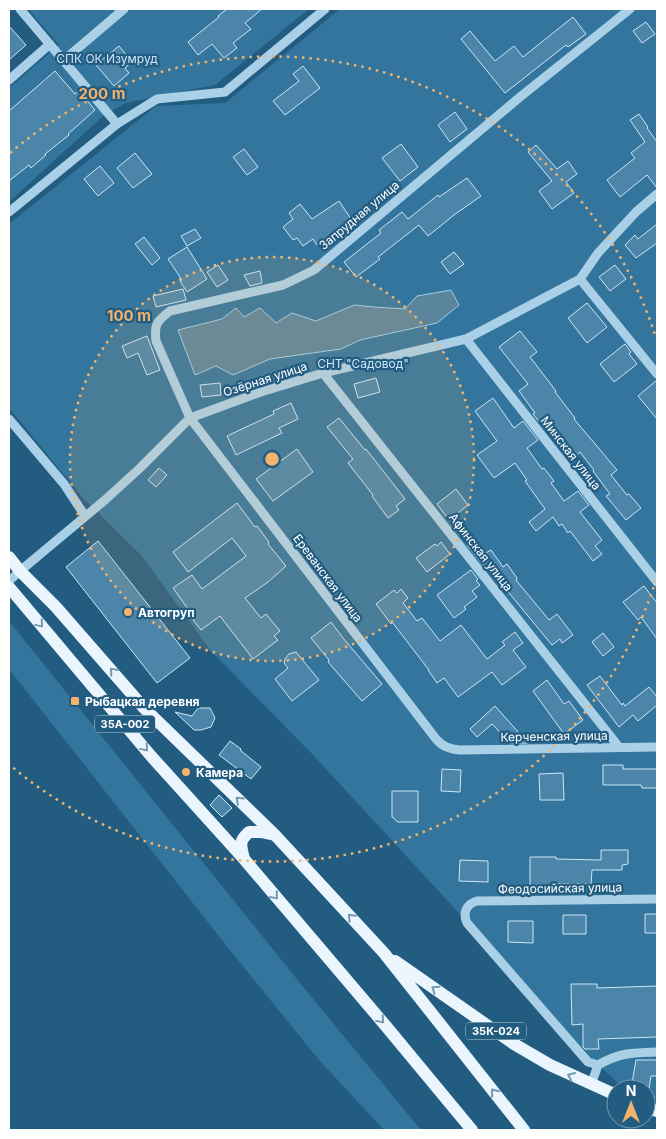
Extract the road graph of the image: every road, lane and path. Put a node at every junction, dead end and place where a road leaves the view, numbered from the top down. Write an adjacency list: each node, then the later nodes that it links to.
1 (20, 9): 5 (street)
2 (124, 9): 6 (street)
3 (325, 9): 8 (street)
4 (630, 9): 15 (street, Запрудная улица)
5 (50, 44): 6 (street); 7 (street)
6 (64, 60): 8 (street)
7 (9, 80)
8 (116, 124): 10 (street)
9 (657, 194): 11 (street, Озёрная улица)
10 (9, 212)
11 (580, 278): 12 (street, Озёрная улица); 14 (street)
12 (466, 339): 13 (street, Озёрная улица); 21 (street, Минская улица)
13 (323, 373): 15 (street, Озёрная улица); 23 (street, Афинская улица)
14 (657, 374)
15 (190, 418): 17 (street, Озёрная улица); 25 (street, Ереванская улица)
16 (9, 419): 17 (street)
17 (85, 516): 19 (street, Озёрная улица)
18 (9, 558): 19 (main road, 35А-002)
19 (20, 571): 20 (street, Озёрная улица); 26 (main road, 35А-002, one-way to 19)
20 (9, 581)
21 (657, 582)
22 (9, 587): 27 (main road, 35А-002, one-way to 27)
23 (619, 747): 24 (street, Керченская улица); 25 (street, Керченская улица)
24 (657, 747)
25 (451, 750)
26 (275, 835): 27 (main road); 29 (main road, 35А-002, one-way to 26)
27 (244, 859): 34 (main road, 35А-002, one-way to 34)
28 (657, 899): 31 (street, Феодосийская улица)
29 (384, 953): 32 (main road, 35К-024, one-way to 29); 35 (main road, 35А-002, one-way to 29)
30 (657, 1052): 31 (street)
31 (598, 1065): 32 (street)
32 (591, 1085): 33 (main road, 35К-024)
33 (606, 1091)
34 (472, 1130)
35 (524, 1130)

